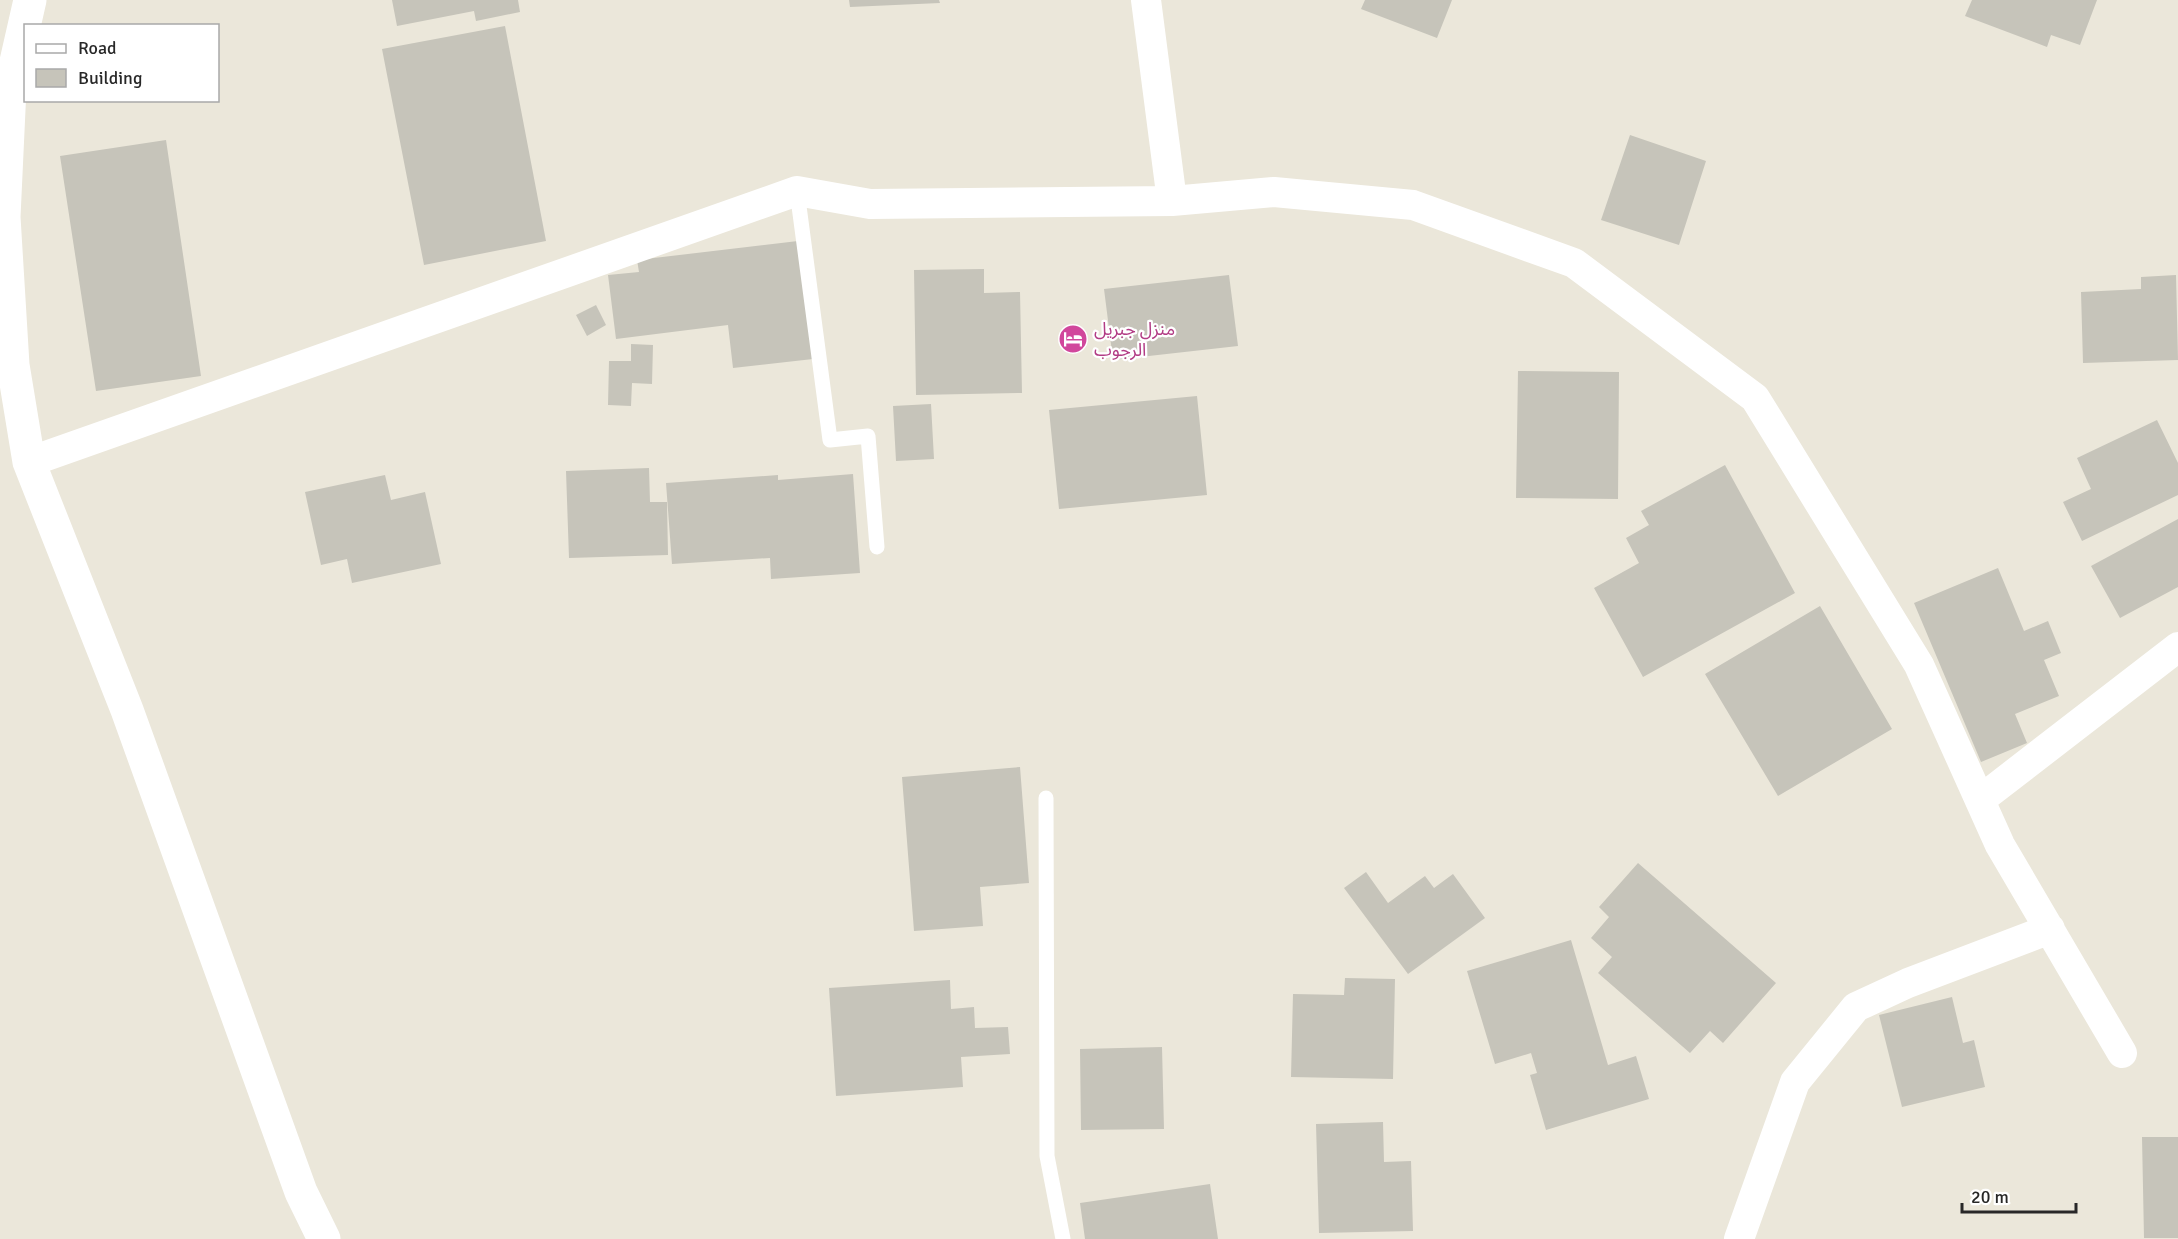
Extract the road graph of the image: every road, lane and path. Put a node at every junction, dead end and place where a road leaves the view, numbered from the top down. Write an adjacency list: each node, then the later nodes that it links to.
1 (30, 0): 3 (street)
2 (1146, 0): 6 (street)
3 (25, 24)
4 (24, 26): 7 (street)
5 (797, 191): 6 (street); 8 (street); 9 (lane)
6 (1172, 201): 12 (street)
7 (3, 298): 8 (street)
8 (29, 462): 15 (street)
9 (877, 547)
10 (2178, 647): 12 (street)
11 (1046, 798): 18 (lane)
12 (1980, 800): 13 (street)
13 (2050, 929): 14 (street); 19 (street)
14 (2122, 1053)
15 (301, 1192): 16 (street); 17 (street)
16 (306, 1239)
17 (324, 1239)
18 (1063, 1239)
19 (1739, 1239)

